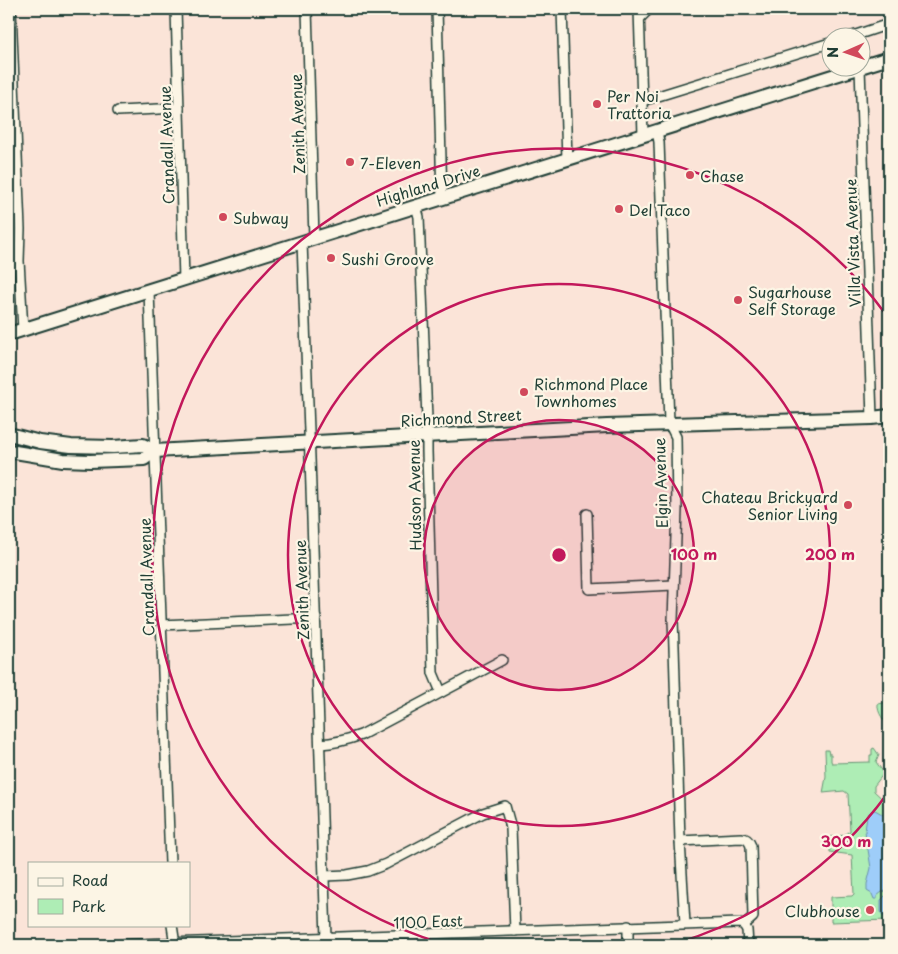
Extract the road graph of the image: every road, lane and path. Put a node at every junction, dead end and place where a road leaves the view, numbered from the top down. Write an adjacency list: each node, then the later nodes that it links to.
1 (11, 9): 18 (street)
2 (176, 9): 16 (street, Crandall Avenue)
3 (307, 9): 24 (street, Zenith Avenue)
4 (437, 9): 22 (street)
5 (562, 9): 21 (street)
6 (649, 9): 7 (street)
7 (639, 14): 15 (street)
8 (889, 24): 9 (street)
9 (870, 30)
10 (820, 45): 15 (street)
11 (889, 58): 12 (main road, Highland Drive)
12 (870, 64)
13 (824, 78): 19 (main road, Highland Drive)
14 (859, 78): 32 (street, Villa Vista Avenue)
15 (642, 101): 20 (street)
16 (179, 108): 17 (street); 27 (street, Crandall Avenue)
17 (118, 111)
18 (12, 126): 25 (street)
19 (657, 131): 20 (main road, Highland Drive); 33 (street, Elgin Avenue)
20 (643, 135): 21 (main road, Highland Drive)
21 (567, 158): 22 (main road, Highland Drive)
22 (442, 198): 23 (main road, Highland Drive)
23 (416, 206): 24 (main road, Highland Drive); 35 (street, Hudson Avenue)
24 (308, 240): 27 (main road, Highland Drive); 36 (street, Zenith Avenue)
25 (20, 246): 26 (street); 29 (street)
26 (9, 247)
27 (184, 280): 28 (main road, Highland Drive)
28 (149, 290): 29 (main road, Highland Drive); 37 (street, Crandall Avenue)
29 (23, 330): 30 (main road, Highland Drive)
30 (9, 334)
31 (889, 416): 32 (main road, Richmond Street)
32 (872, 418): 33 (main road, Richmond Street)
33 (669, 424): 35 (main road, Richmond Street); 40 (street, Elgin Avenue)
34 (9, 434): 37 (main road, Richmond Street)
35 (427, 435): 36 (main road, Richmond Street); 44 (street, Hudson Avenue)
36 (310, 442): 37 (main road, Richmond Street); 41 (street, Zenith Avenue)
37 (155, 451): 38 (main road, Richmond Street); 42 (street, Crandall Avenue)
38 (9, 452)
39 (587, 514): 40 (street)
40 (674, 584): 46 (street, Elgin Avenue)
41 (316, 618): 42 (street); 45 (street, Zenith Avenue)
42 (161, 625): 47 (street, Crandall Avenue)
43 (502, 660): 44 (street)
44 (440, 692): 45 (street)
45 (320, 744): 48 (street, Zenith Avenue)
46 (680, 841): 49 (street, Elgin Avenue); 50 (street)
47 (170, 862)
48 (324, 876): 53 (street); 54 (street, Zenith Avenue)
49 (685, 924): 50 (street, 1100 East); 52 (street, 1100 East)
50 (744, 925): 58 (street)
51 (172, 926): 55 (street)
52 (628, 926): 53 (street, 1100 East); 57 (street)
53 (515, 932): 54 (street, 1100 East)
54 (326, 938): 55 (street, 1100 East)
55 (174, 944): 56 (street, 1100 East)
56 (112, 945)
57 (628, 945)
58 (748, 945)

